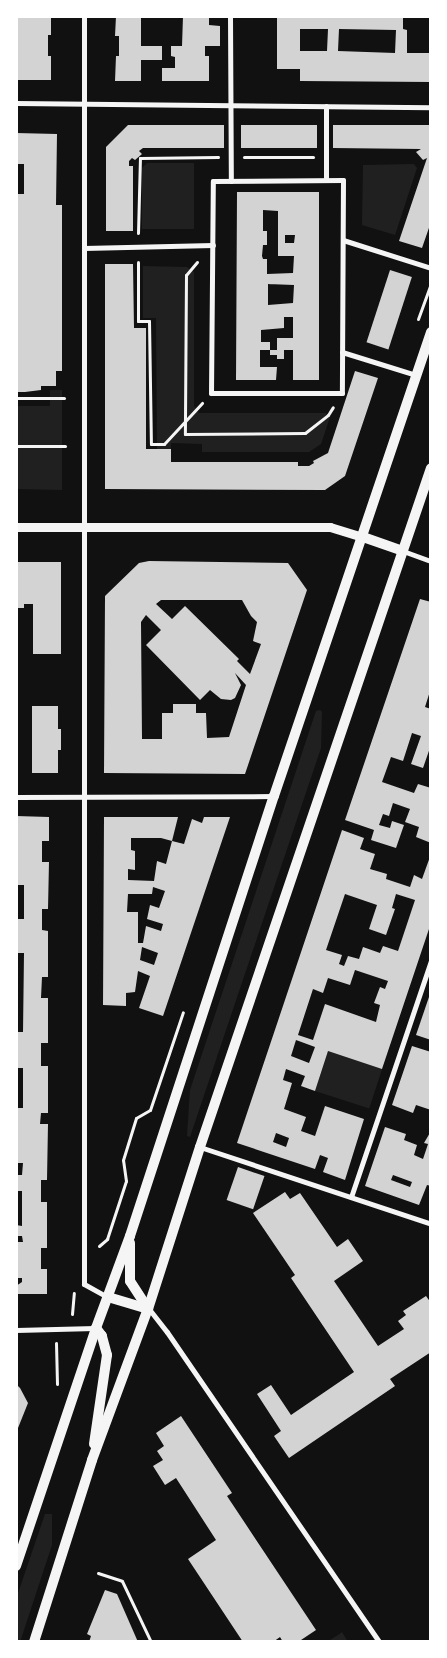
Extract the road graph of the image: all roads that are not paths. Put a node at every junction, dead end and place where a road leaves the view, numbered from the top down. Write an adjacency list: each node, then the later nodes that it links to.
1 (84, 16): 4 (street)
2 (230, 16): 5 (street)
3 (16, 104): 4 (street)
4 (84, 104): 5 (street); 12 (street)
5 (229, 106): 6 (street); 9 (street)
6 (326, 106): 7 (street); 8 (street)
7 (431, 107)
8 (326, 180): 9 (street); 10 (street)
9 (231, 181): 11 (street)
10 (343, 240): 13 (street); 15 (street)
11 (213, 245): 12 (street); 15 (street)
12 (84, 248): 19 (street)
13 (431, 268)
14 (431, 332): 16 (main road)
15 (342, 352): 16 (street)
16 (416, 375): 20 (main road)
17 (431, 468): 21 (main road)
18 (16, 527): 19 (street)
19 (85, 527): 20 (street); 23 (street)
20 (363, 537): 21 (main road); 25 (main road)
21 (403, 551): 22 (street); 27 (main road)
22 (431, 561)
23 (84, 795): 24 (street); 25 (street); 31 (street)
24 (16, 796)
25 (274, 796): 30 (main road)
26 (431, 961): 28 (street)
27 (200, 1146): 28 (street); 32 (main road)
28 (351, 1197): 29 (street)
29 (431, 1224)
30 (130, 1236): 31 (main road); 32 (main road)
31 (108, 1297): 32 (main road); 33 (main road)
32 (148, 1309): 35 (main road); 38 (street)
33 (96, 1328): 34 (street); 35 (main road); 36 (main road)
34 (16, 1330)
35 (92, 1460): 37 (main road)
36 (16, 1566)
37 (34, 1642)
38 (379, 1642)

